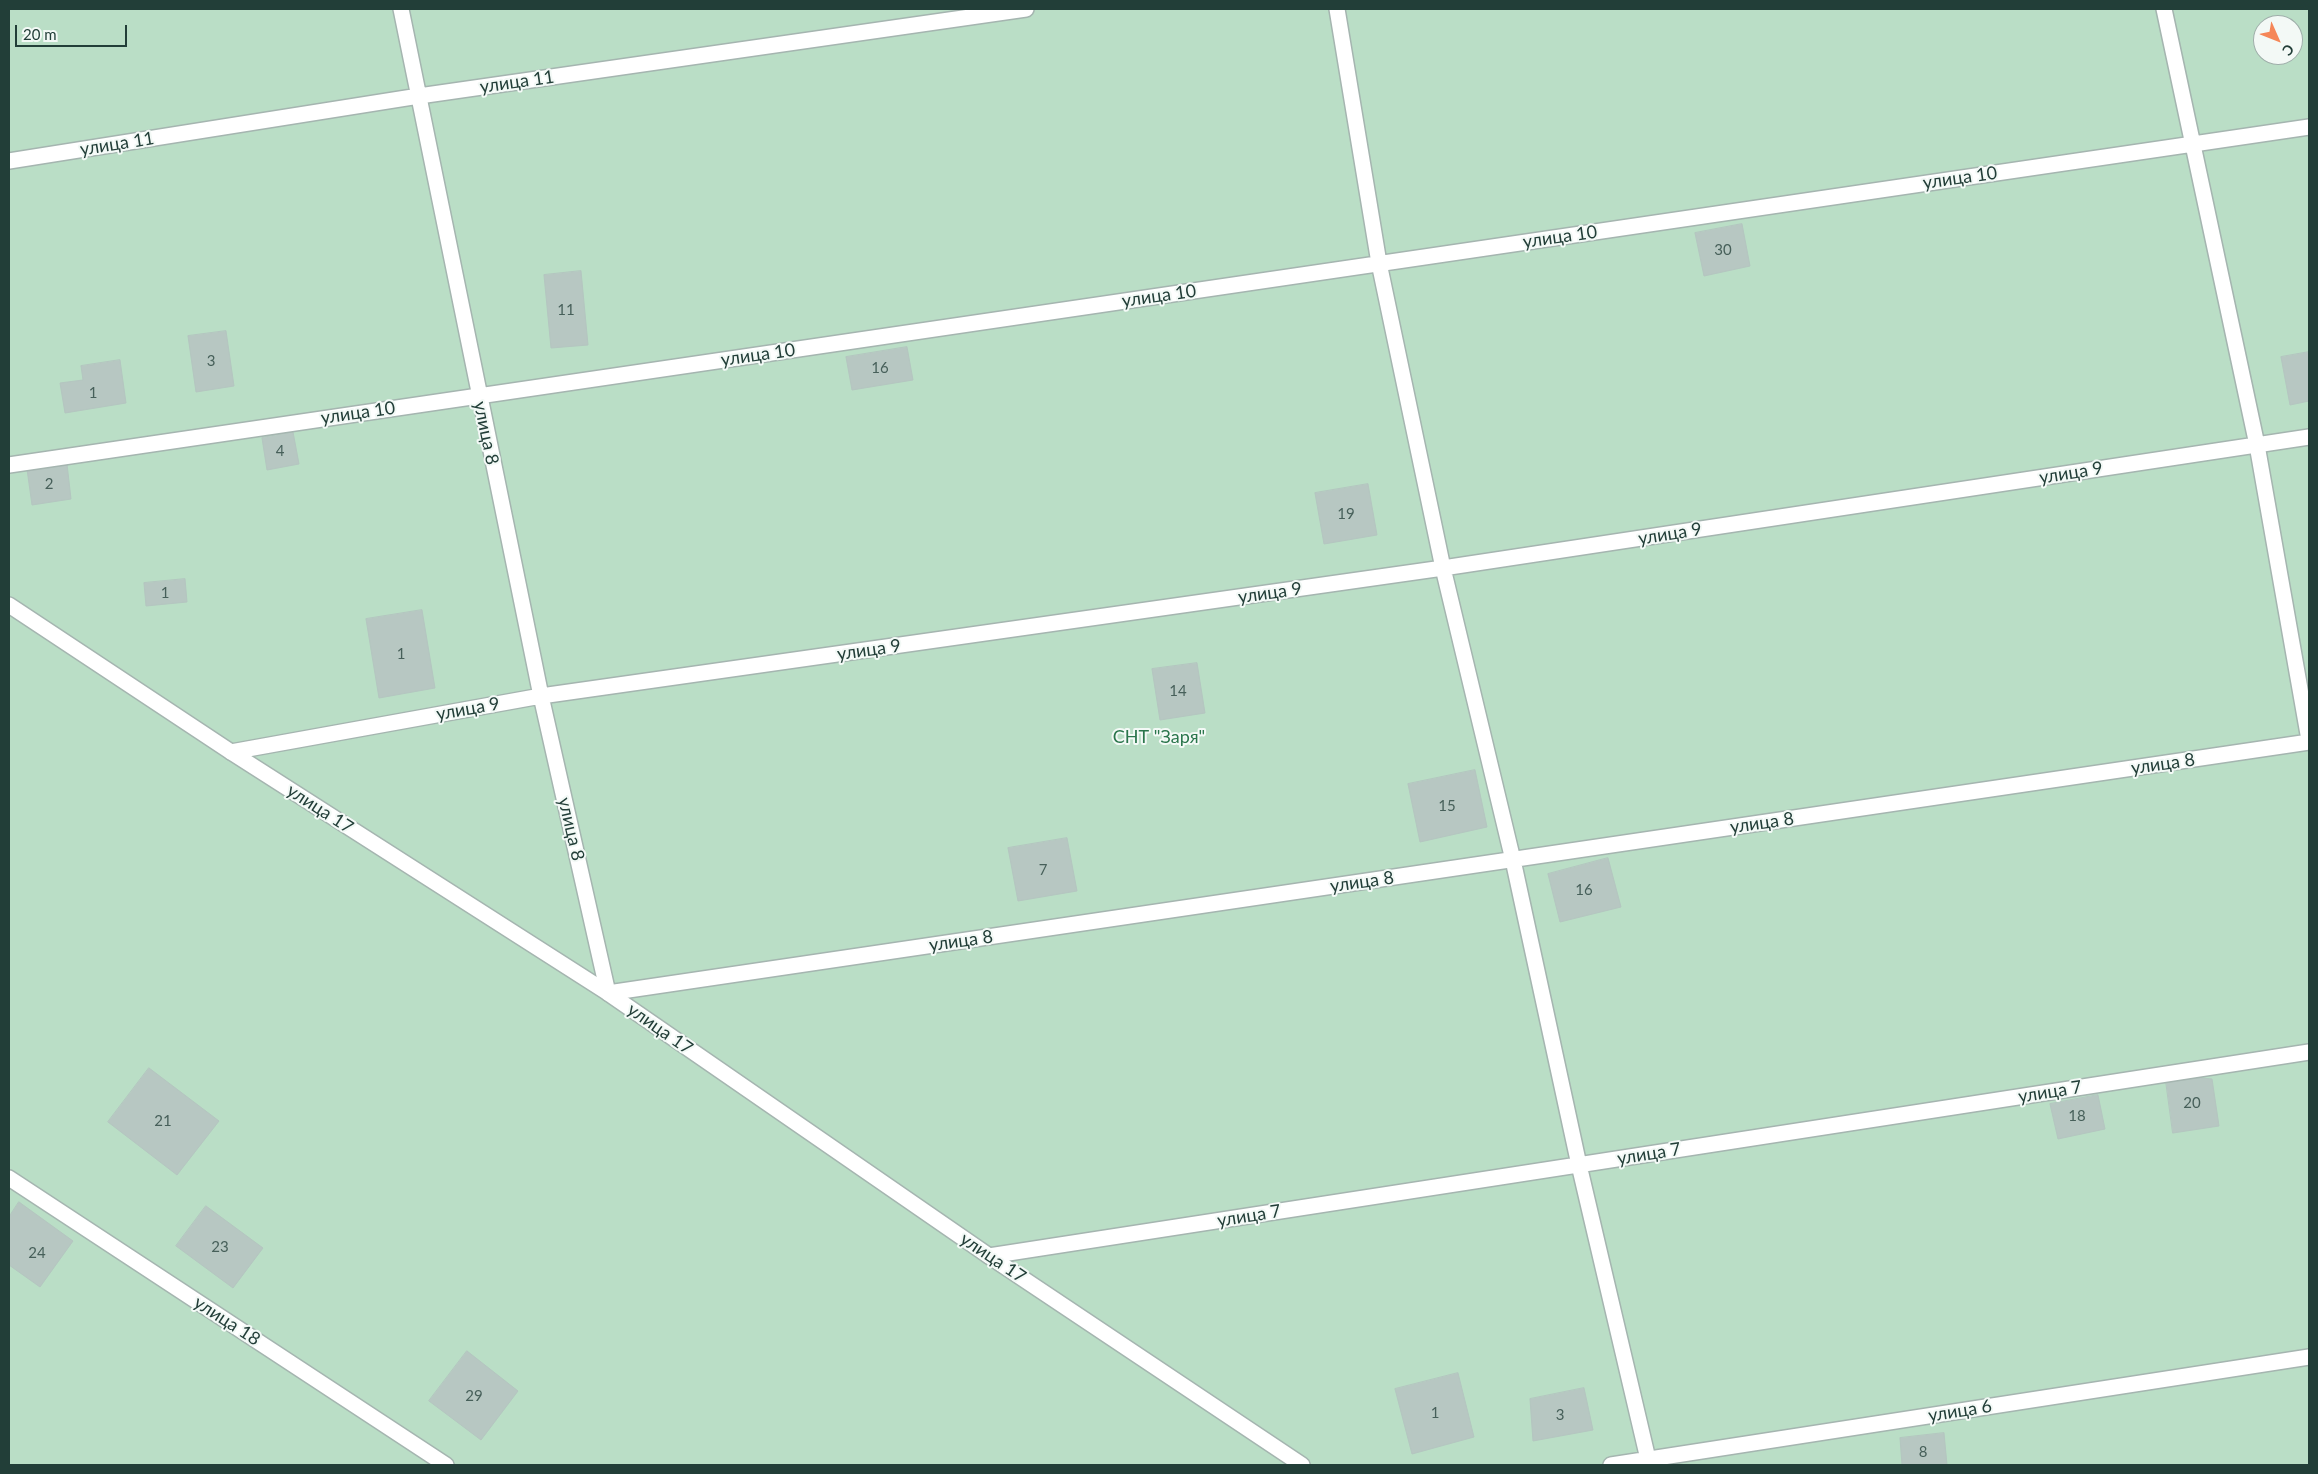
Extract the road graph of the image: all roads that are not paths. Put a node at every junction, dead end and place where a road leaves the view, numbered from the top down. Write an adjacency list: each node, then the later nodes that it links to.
1 (401, 9): 5 (street, улица 8)
2 (1026, 9): 5 (street, улица 11)
3 (1337, 9): 9 (street)
4 (2164, 9): 7 (street)
5 (419, 96): 8 (street, улица 11); 10 (street, улица 8)
6 (2309, 127): 7 (street, улица 10)
7 (2193, 144): 9 (street, улица 10); 12 (street)
8 (9, 161)
9 (1379, 264): 10 (street, улица 10); 14 (street)
10 (478, 396): 13 (street, улица 10); 16 (street, улица 8)
11 (2309, 437): 12 (street, улица 9)
12 (2257, 445): 14 (street, улица 9); 17 (street)
13 (9, 465)
14 (1443, 568): 16 (street, улица 9); 19 (street)
15 (9, 605): 18 (street, улица 17)
16 (541, 696): 18 (street, улица 9); 20 (street, улица 8)
17 (2309, 741): 19 (street, улица 8)
18 (231, 752): 20 (street, улица 17)
19 (1513, 860): 20 (street, улица 8); 22 (street)
20 (608, 993): 24 (street, улица 17)
21 (2309, 1052): 22 (street, улица 7)
22 (1579, 1165): 24 (street, улица 7); 26 (street)
23 (9, 1178): 27 (street, улица 18)
24 (989, 1256): 28 (street, улица 17)
25 (2309, 1357): 26 (street, улица 6)
26 (1648, 1459): 29 (street, улица 6)
27 (446, 1465)
28 (1302, 1465)
29 (1611, 1465)

